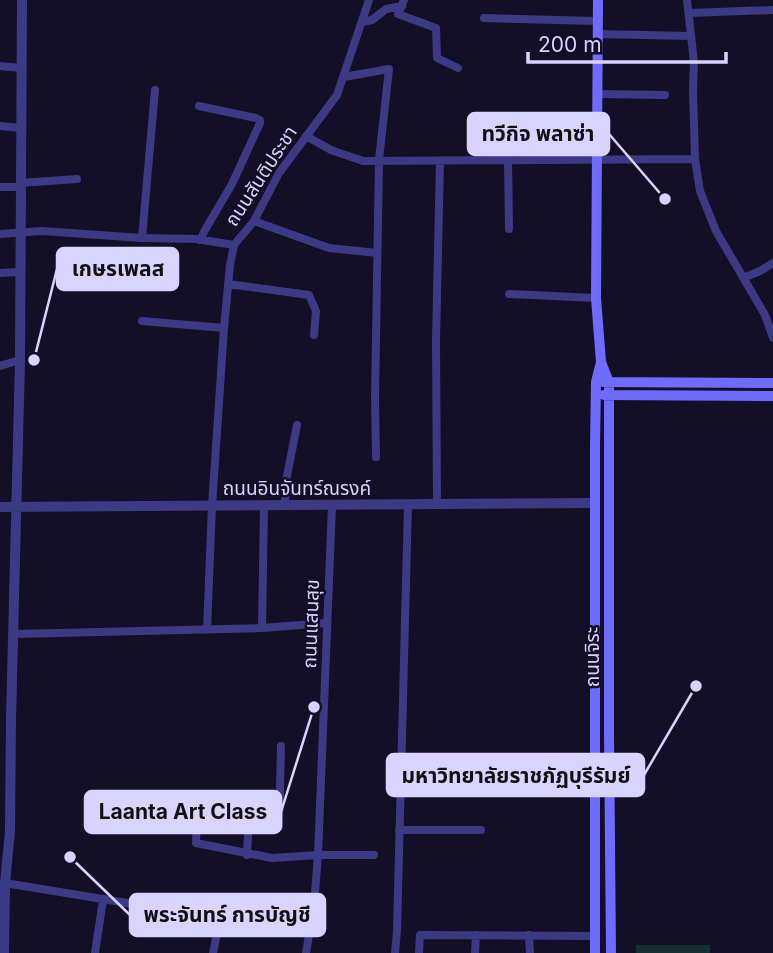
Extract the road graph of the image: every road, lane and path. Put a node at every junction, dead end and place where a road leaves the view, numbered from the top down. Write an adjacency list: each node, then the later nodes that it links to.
1 (22, 0): 14 (street)
2 (369, 0): 10 (street, ถนนสันติประชา)
3 (598, 0): 9 (main road, ถนนจิระ)
4 (687, 0): 7 (street)
5 (403, 3): 10 (street); 15 (street)
6 (773, 10): 7 (street)
7 (689, 13): 12 (street)
8 (484, 18): 9 (street)
9 (598, 21): 11 (main road, ถนนจิระ)
10 (362, 22): 16 (street, ถนนสันติประชา)
11 (597, 34): 12 (street); 18 (main road, ถนนจิระ)
12 (690, 36): 24 (street)
13 (0, 66): 14 (street)
14 (21, 68): 22 (street)
15 (458, 68)
16 (344, 77): 23 (street, ถนนสันติประชา); 25 (street)
17 (155, 90): 36 (street)
18 (597, 94): 19 (street); 27 (main road, ถนนจิระ)
19 (665, 95)
20 (199, 106): 37 (street)
21 (0, 126): 22 (street)
22 (21, 128): 30 (street)
23 (306, 136): 25 (street); 32 (street, ถนนสันติประชา)
24 (695, 159): 27 (street); 43 (street)
25 (379, 160): 28 (street); 39 (street)
26 (508, 160): 27 (street); 28 (street); 33 (street)
27 (597, 160): 46 (main road, ถนนจิระ)
28 (440, 161): 64 (street)
29 (77, 179): 30 (street)
30 (20, 185): 31 (street); 34 (street)
31 (0, 187)
32 (254, 221): 38 (street, ถนนสันติประชา); 39 (street)
33 (509, 229)
34 (22, 231): 35 (street); 36 (street); 41 (street)
35 (0, 234)
36 (142, 238): 37 (street)
37 (200, 240): 38 (street)
38 (234, 245): 44 (street, ถนนสันติประชา)
39 (377, 253): 62 (street)
40 (773, 263): 43 (street)
41 (20, 272): 42 (street); 52 (street)
42 (0, 273)
43 (743, 278): 47 (street)
44 (228, 284): 49 (street, ถนนสันติประชา); 50 (street)
45 (509, 294): 46 (street)
46 (596, 298): 53 (main road, ถนนจิระ)
47 (769, 313): 51 (street)
48 (142, 321): 49 (street)
49 (224, 328): 66 (street, ถนนสันติประชา)
50 (314, 335)
51 (773, 338)
52 (20, 360): 54 (street); 71 (street)
53 (601, 362): 55 (main road, ถนนจิระ); 56 (main road, ถนนจิระ)
54 (0, 366)
55 (596, 382): 56 (main road); 58 (main road, ถนนจิระ)
56 (609, 382): 57 (main road); 59 (main road, ถนนจิระ)
57 (773, 383)
58 (596, 395): 59 (main road); 63 (main road, ถนนจิระ)
59 (609, 395): 60 (main road); 78 (main road, ถนนจิระ)
60 (773, 396)
61 (297, 425): 68 (street)
62 (376, 457)
63 (595, 503): 64 (street, ถนนอินจันทร์ณรงค์); 79 (main road, ถนนจิระ)
64 (437, 504): 65 (street, ถนนอินจันทร์ณรงค์)
65 (408, 505): 69 (street, ถนนอินจันทร์ณรงค์); 87 (street)
66 (212, 506): 67 (street, ถนนอินจันทร์ณรงค์); 71 (street, ถนนอินจันทร์ณรงค์); 74 (street, ถนนสันติประชา)
67 (264, 506): 68 (street, ถนนอินจันทร์ณรงค์); 73 (street)
68 (285, 506): 69 (street, ถนนอินจันทร์ณรงค์)
69 (332, 506): 72 (street, ถนนแสนสุข)
70 (0, 508): 71 (street, ถนนอินจันทร์ณรงค์)
71 (16, 508): 75 (street)
72 (326, 623): 73 (street); 90 (street, ถนนแสนสุข)
73 (262, 628): 74 (street)
74 (207, 630): 75 (street)
75 (13, 634): 77 (street)
76 (0, 687): 77 (street)
77 (12, 687): 84 (street)
78 (609, 734): 79 (main road); 81 (main road, ถนนจิระ)
79 (594, 735): 82 (main road, ถนนจิระ)
80 (281, 746): 83 (street)
81 (609, 750): 82 (main road); 108 (main road, ถนนจิระ)
82 (594, 751): 98 (main road, ถนนจิระ)
83 (280, 796): 85 (street); 86 (street)
84 (5, 797): 92 (street)
85 (250, 798): 89 (street); 89 (street)
86 (279, 827)
87 (399, 830): 88 (street); 103 (street)
88 (481, 830)
89 (247, 855): 90 (street)
90 (318, 855): 91 (street); 95 (street, ถนนแสนสุข)
91 (374, 855)
92 (5, 883): 93 (street); 99 (street)
93 (103, 900): 94 (street); 100 (street)
94 (220, 919): 95 (street); 101 (street)
95 (310, 933): 102 (street, ถนนแสนสุข)
96 (475, 935): 97 (street); 104 (street); 105 (street)
97 (529, 935): 98 (street); 106 (street)
98 (594, 936): 107 (main road, ถนนจิระ)
99 (6, 953)
100 (94, 953)
101 (213, 953)
102 (306, 953)
103 (395, 953)
104 (419, 953)
105 (475, 953)
106 (530, 953)
107 (594, 953)
108 (611, 953)

